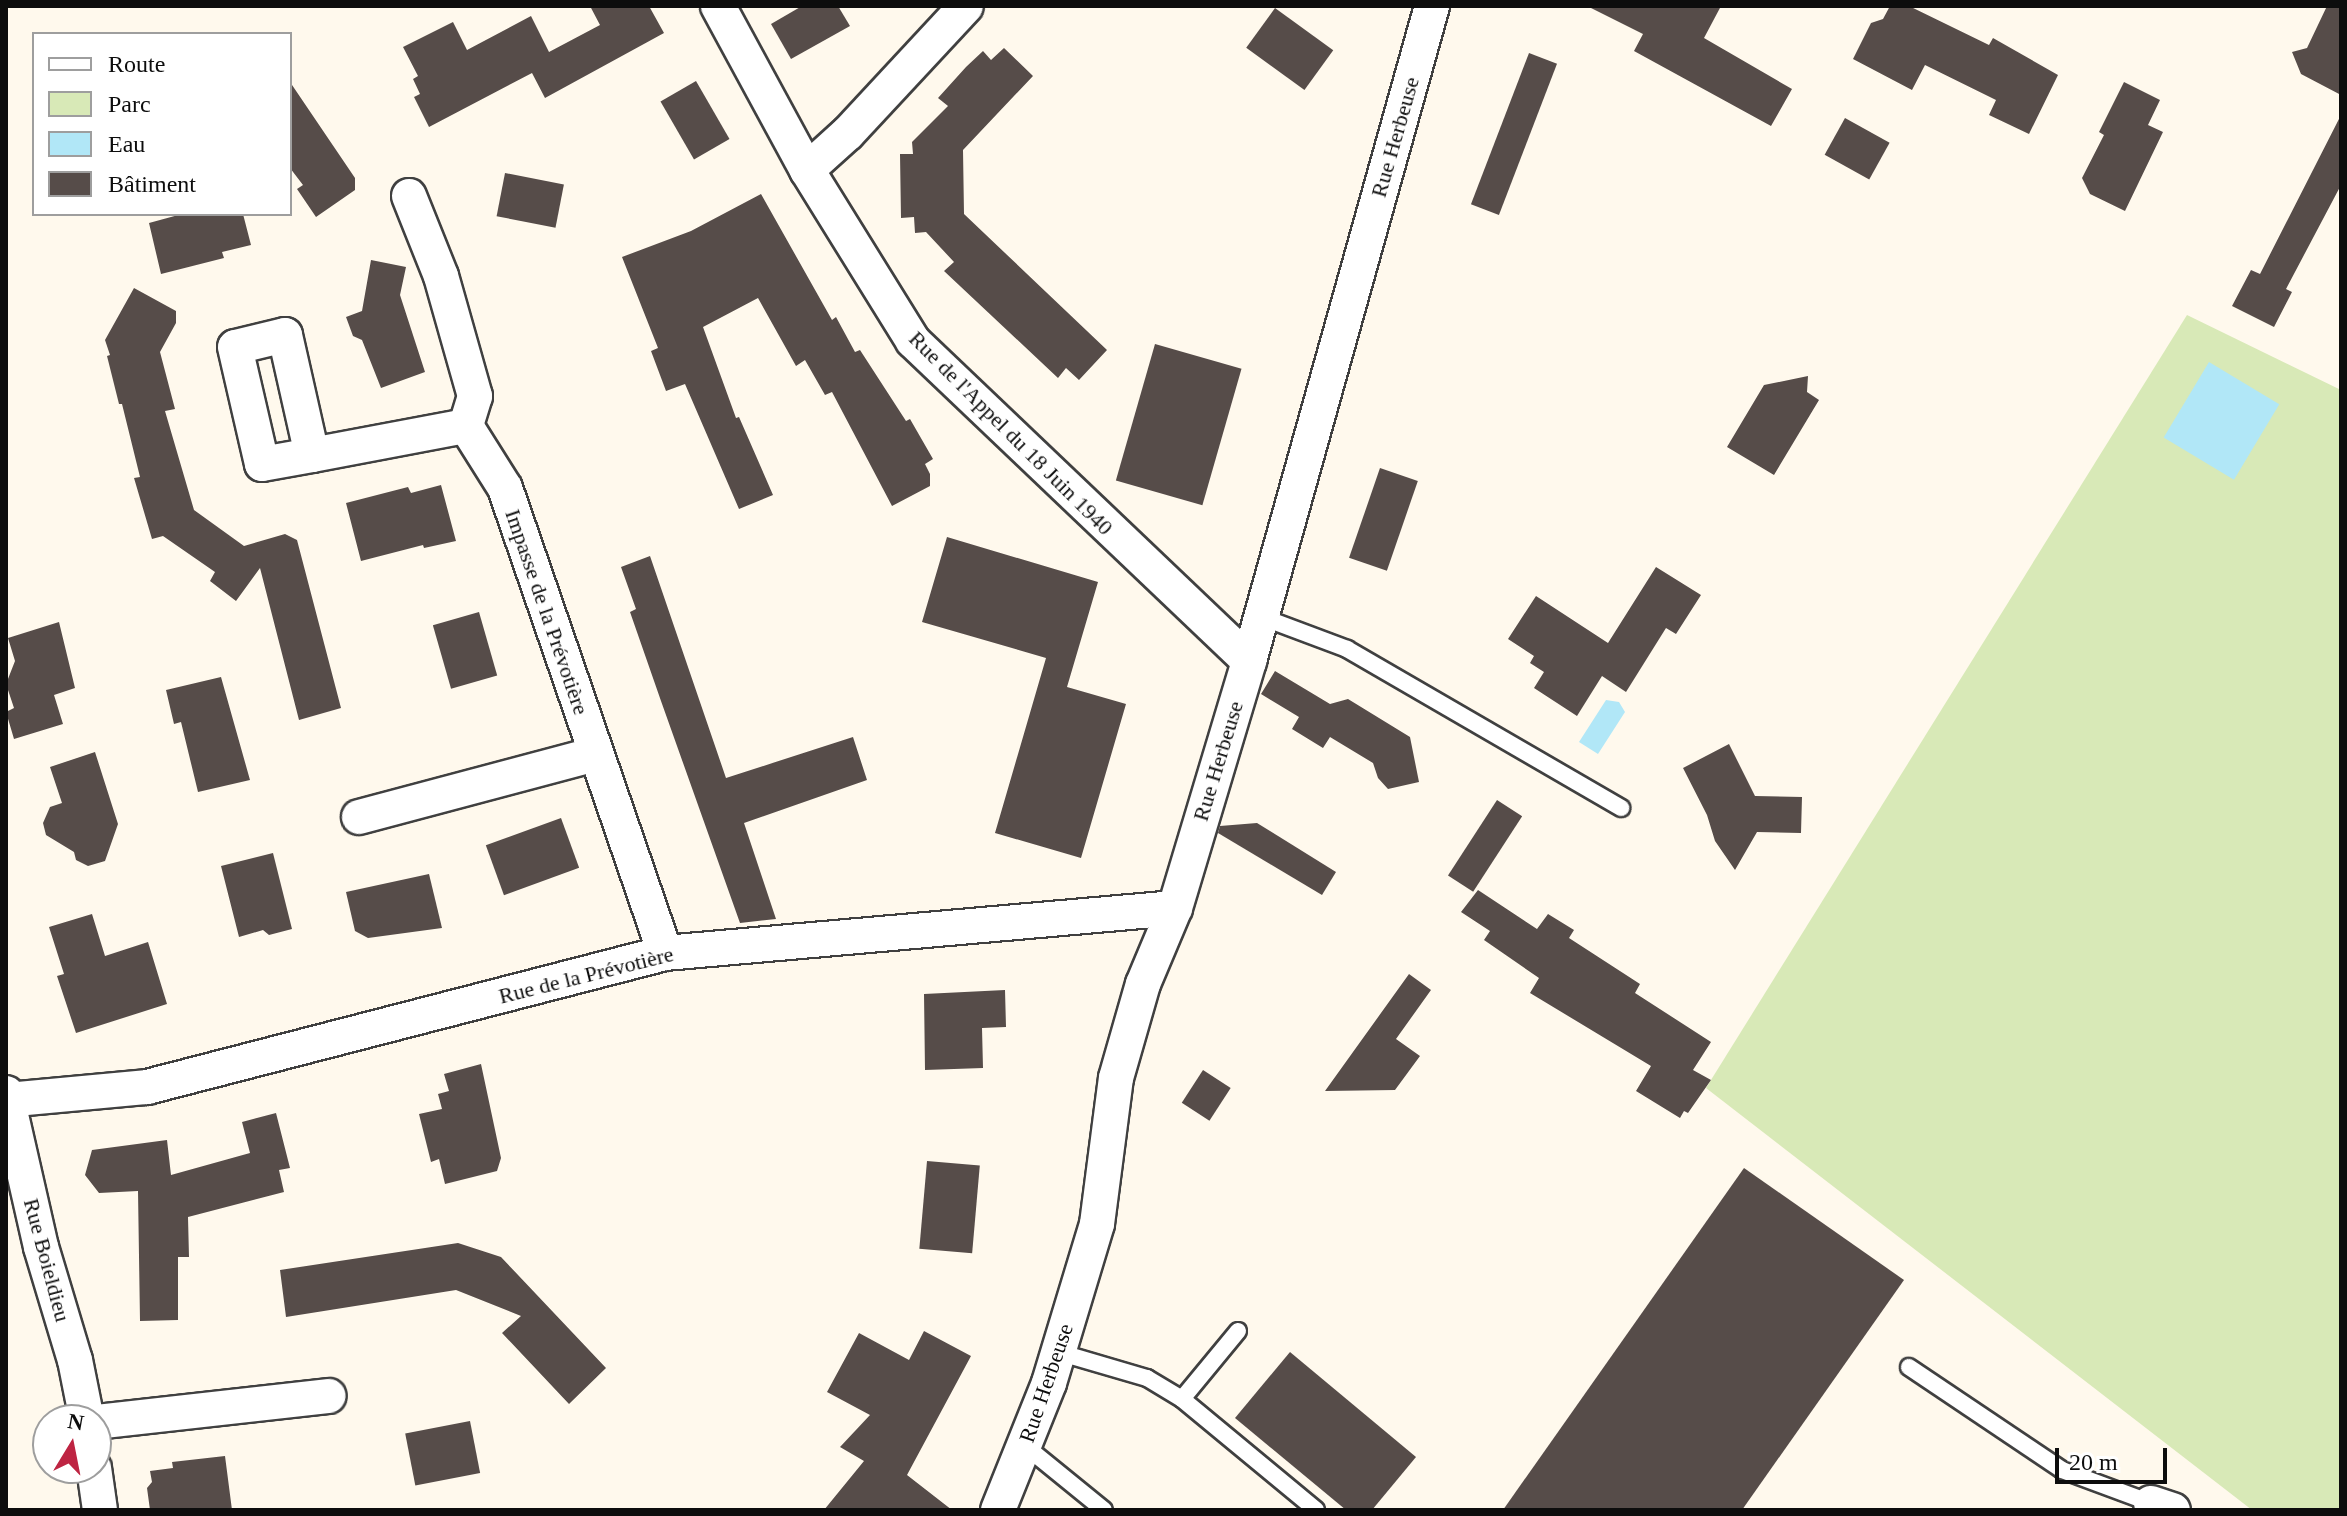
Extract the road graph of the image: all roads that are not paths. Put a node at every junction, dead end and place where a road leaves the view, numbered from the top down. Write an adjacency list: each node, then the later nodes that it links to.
1 (718, 6): 4 (street, Rue de l'Appel du 18 Juin 1940)
2 (966, 6): 4 (street)
3 (1432, 6): 8 (street, Rue Herbeuse)
4 (807, 170): 9 (street, Rue de l'Appel du 18 Juin 1940)
5 (409, 196): 6 (street)
6 (466, 426): 7 (street); 10 (street, Impasse de la Prévotière)
7 (312, 455)
8 (1262, 617): 9 (street, Rue Herbeuse); 11 (lane)
9 (1249, 661): 13 (street, Rue Herbeuse)
10 (595, 754): 12 (street); 14 (street, Impasse de la Prévotière)
11 (1621, 808)
12 (359, 817)
13 (1175, 908): 14 (street, Rue de la Prévotière); 18 (street, Rue Herbeuse)
14 (665, 953): 16 (street, Rue de la Prévotière)
15 (6, 1093): 16 (street, Rue Boieldieu)
16 (6, 1100): 22 (street, Rue Boieldieu)
17 (1238, 1331): 21 (lane)
18 (1058, 1352): 21 (lane); 24 (street, Rue Herbeuse)
19 (1909, 1367): 26 (lane)
20 (329, 1396): 23 (street)
21 (1182, 1399): 30 (lane)
22 (83, 1404)
23 (112, 1420)
24 (1024, 1445): 28 (street, Rue Herbeuse); 29 (lane)
25 (96, 1484): 27 (street)
26 (2162, 1507)
27 (100, 1510)
28 (998, 1510)
29 (1104, 1510)
30 (1316, 1510)

